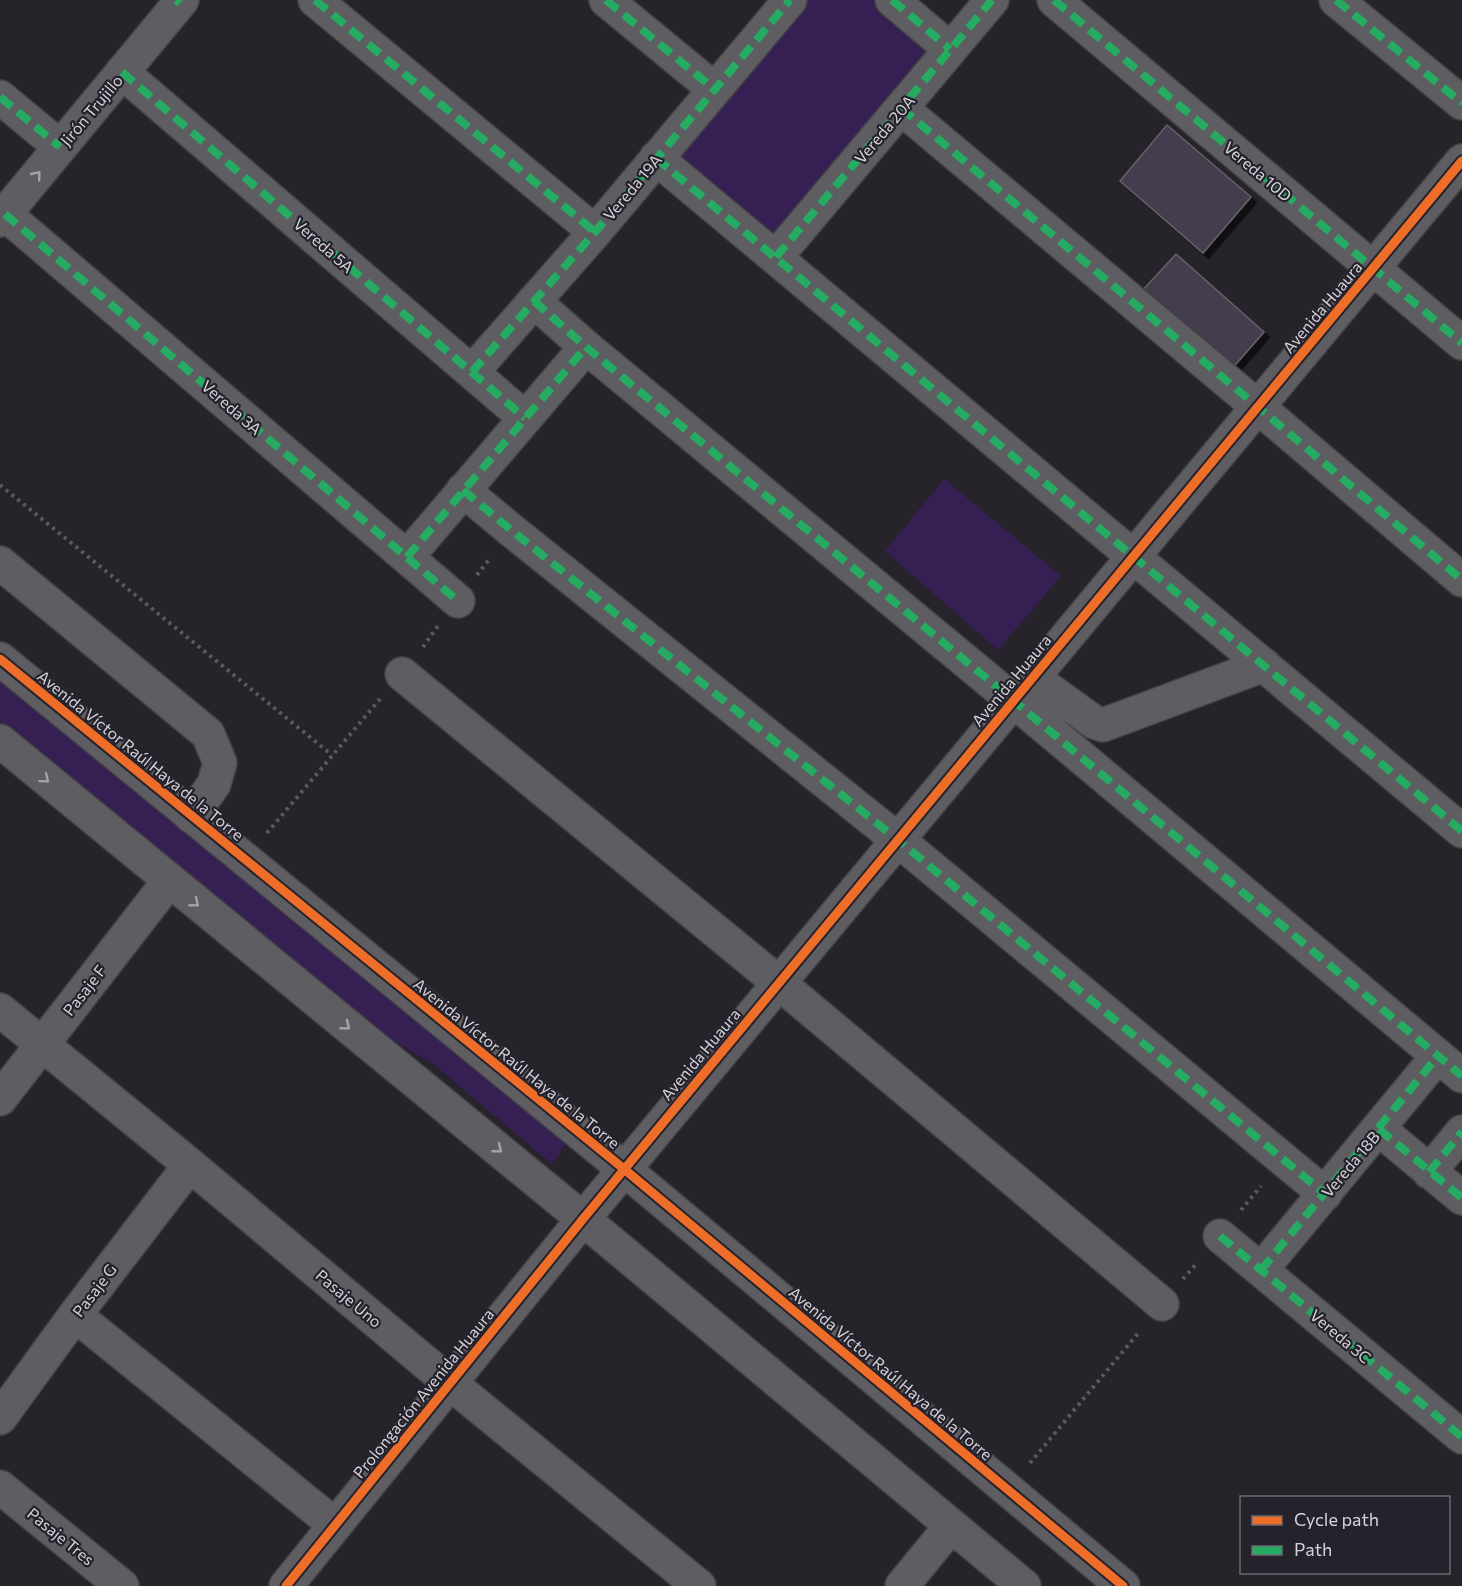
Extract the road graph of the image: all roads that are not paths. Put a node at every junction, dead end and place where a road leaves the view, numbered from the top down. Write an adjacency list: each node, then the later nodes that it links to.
1 (315, 0): 19 (street)
2 (606, 0): 11 (street)
3 (790, 0): 11 (street, Vereda 19A)
4 (892, 0): 9 (street)
5 (992, 0): 9 (street, Vereda 20A)
6 (1054, 0): 21 (street, Vereda 10D)
7 (1336, 0): 13 (street)
8 (179, 1): 10 (street, Jirón Trujillo)
9 (951, 49): 14 (street, Vereda 20A)
10 (122, 72): 15 (street, Jirón Trujillo); 25 (street, Vereda 5A)
11 (714, 88): 16 (street, Vereda 19A)
12 (0, 97): 15 (street)
13 (1462, 103)
14 (901, 108): 20 (street, Vereda 20A); 26 (street)
15 (60, 147): 18 (street, Jirón Trujillo, one-way to 15)
16 (656, 158): 19 (street, Vereda 19A); 20 (street)
17 (1462, 161): 21 (street, Avenida Huaura)
18 (3, 217): 30 (street, Vereda 3A)
19 (595, 232): 22 (street, Vereda 19A)
20 (776, 257): 29 (street)
21 (1373, 268): 23 (street, Vereda 10D); 26 (street, Avenida Huaura)
22 (534, 301): 24 (street); 25 (street, Vereda 19A)
23 (1462, 343)
24 (586, 347): 27 (street); 37 (street)
25 (472, 372): 27 (street, Vereda 5A)
26 (1258, 407): 29 (street, Avenida Huaura); 32 (street)
27 (525, 418): 28 (street)
28 (463, 490): 30 (street); 41 (street)
29 (1134, 556): 35 (street); 37 (street, Avenida Huaura)
30 (406, 557): 33 (street, Vereda 3A)
31 (0, 563): 39 (street)
32 (1462, 580)
33 (458, 601)
34 (0, 659): 39 (street, Avenida Víctor Raúl Haya de la Torre)
35 (1264, 665): 37 (street); 40 (street)
36 (402, 674): 43 (street)
37 (1023, 689): 41 (street, Avenida Huaura); 46 (street)
38 (0, 741): 42 (street, one-way to 42)
39 (191, 816): 52 (street, Avenida Víctor Raúl Haya de la Torre)
40 (1462, 831)
41 (898, 840): 43 (street, Avenida Huaura); 54 (street)
42 (169, 881): 45 (street, Pasaje F); 56 (street, one-way to 56)
43 (779, 983): 52 (street, Avenida Huaura); 59 (street)
44 (0, 1010): 45 (street, Pasaje Uno)
45 (41, 1044): 48 (street, Pasaje F); 51 (street, Pasaje Uno)
46 (1437, 1056): 47 (street); 49 (street, Vereda 18B)
47 (1462, 1076)
48 (0, 1099)
49 (1379, 1129): 53 (street); 54 (street, Vereda 18B)
50 (1462, 1132): 53 (street)
51 (190, 1165): 60 (street, Pasaje G); 61 (street, Pasaje Uno)
52 (624, 1169): 56 (street, Avenida Huaura); 72 (street, Avenida Víctor Raúl Haya de la Torre)
53 (1429, 1172): 55 (street)
54 (1325, 1194): 58 (street, Vereda 18B)
55 (1462, 1198)
56 (583, 1219): 61 (street, Prolongación Avenida Huaura); 66 (street)
57 (1220, 1236): 58 (street, Vereda 3C)
58 (1261, 1269): 63 (street, Vereda 3C)
59 (1162, 1304)
60 (75, 1315): 62 (street, Pasaje G); 65 (street)
61 (450, 1383): 65 (street, Prolongación Avenida Huaura); 69 (street, Pasaje Uno)
62 (0, 1418)
63 (1462, 1437)
64 (0, 1487): 67 (street, Pasaje Tres)
65 (335, 1525): 68 (street, Prolongación Avenida Huaura)
66 (951, 1526): 70 (street); 71 (street)
67 (122, 1586)
68 (286, 1586)
69 (699, 1586)
70 (902, 1586)
71 (1024, 1586)
72 (1123, 1586)

